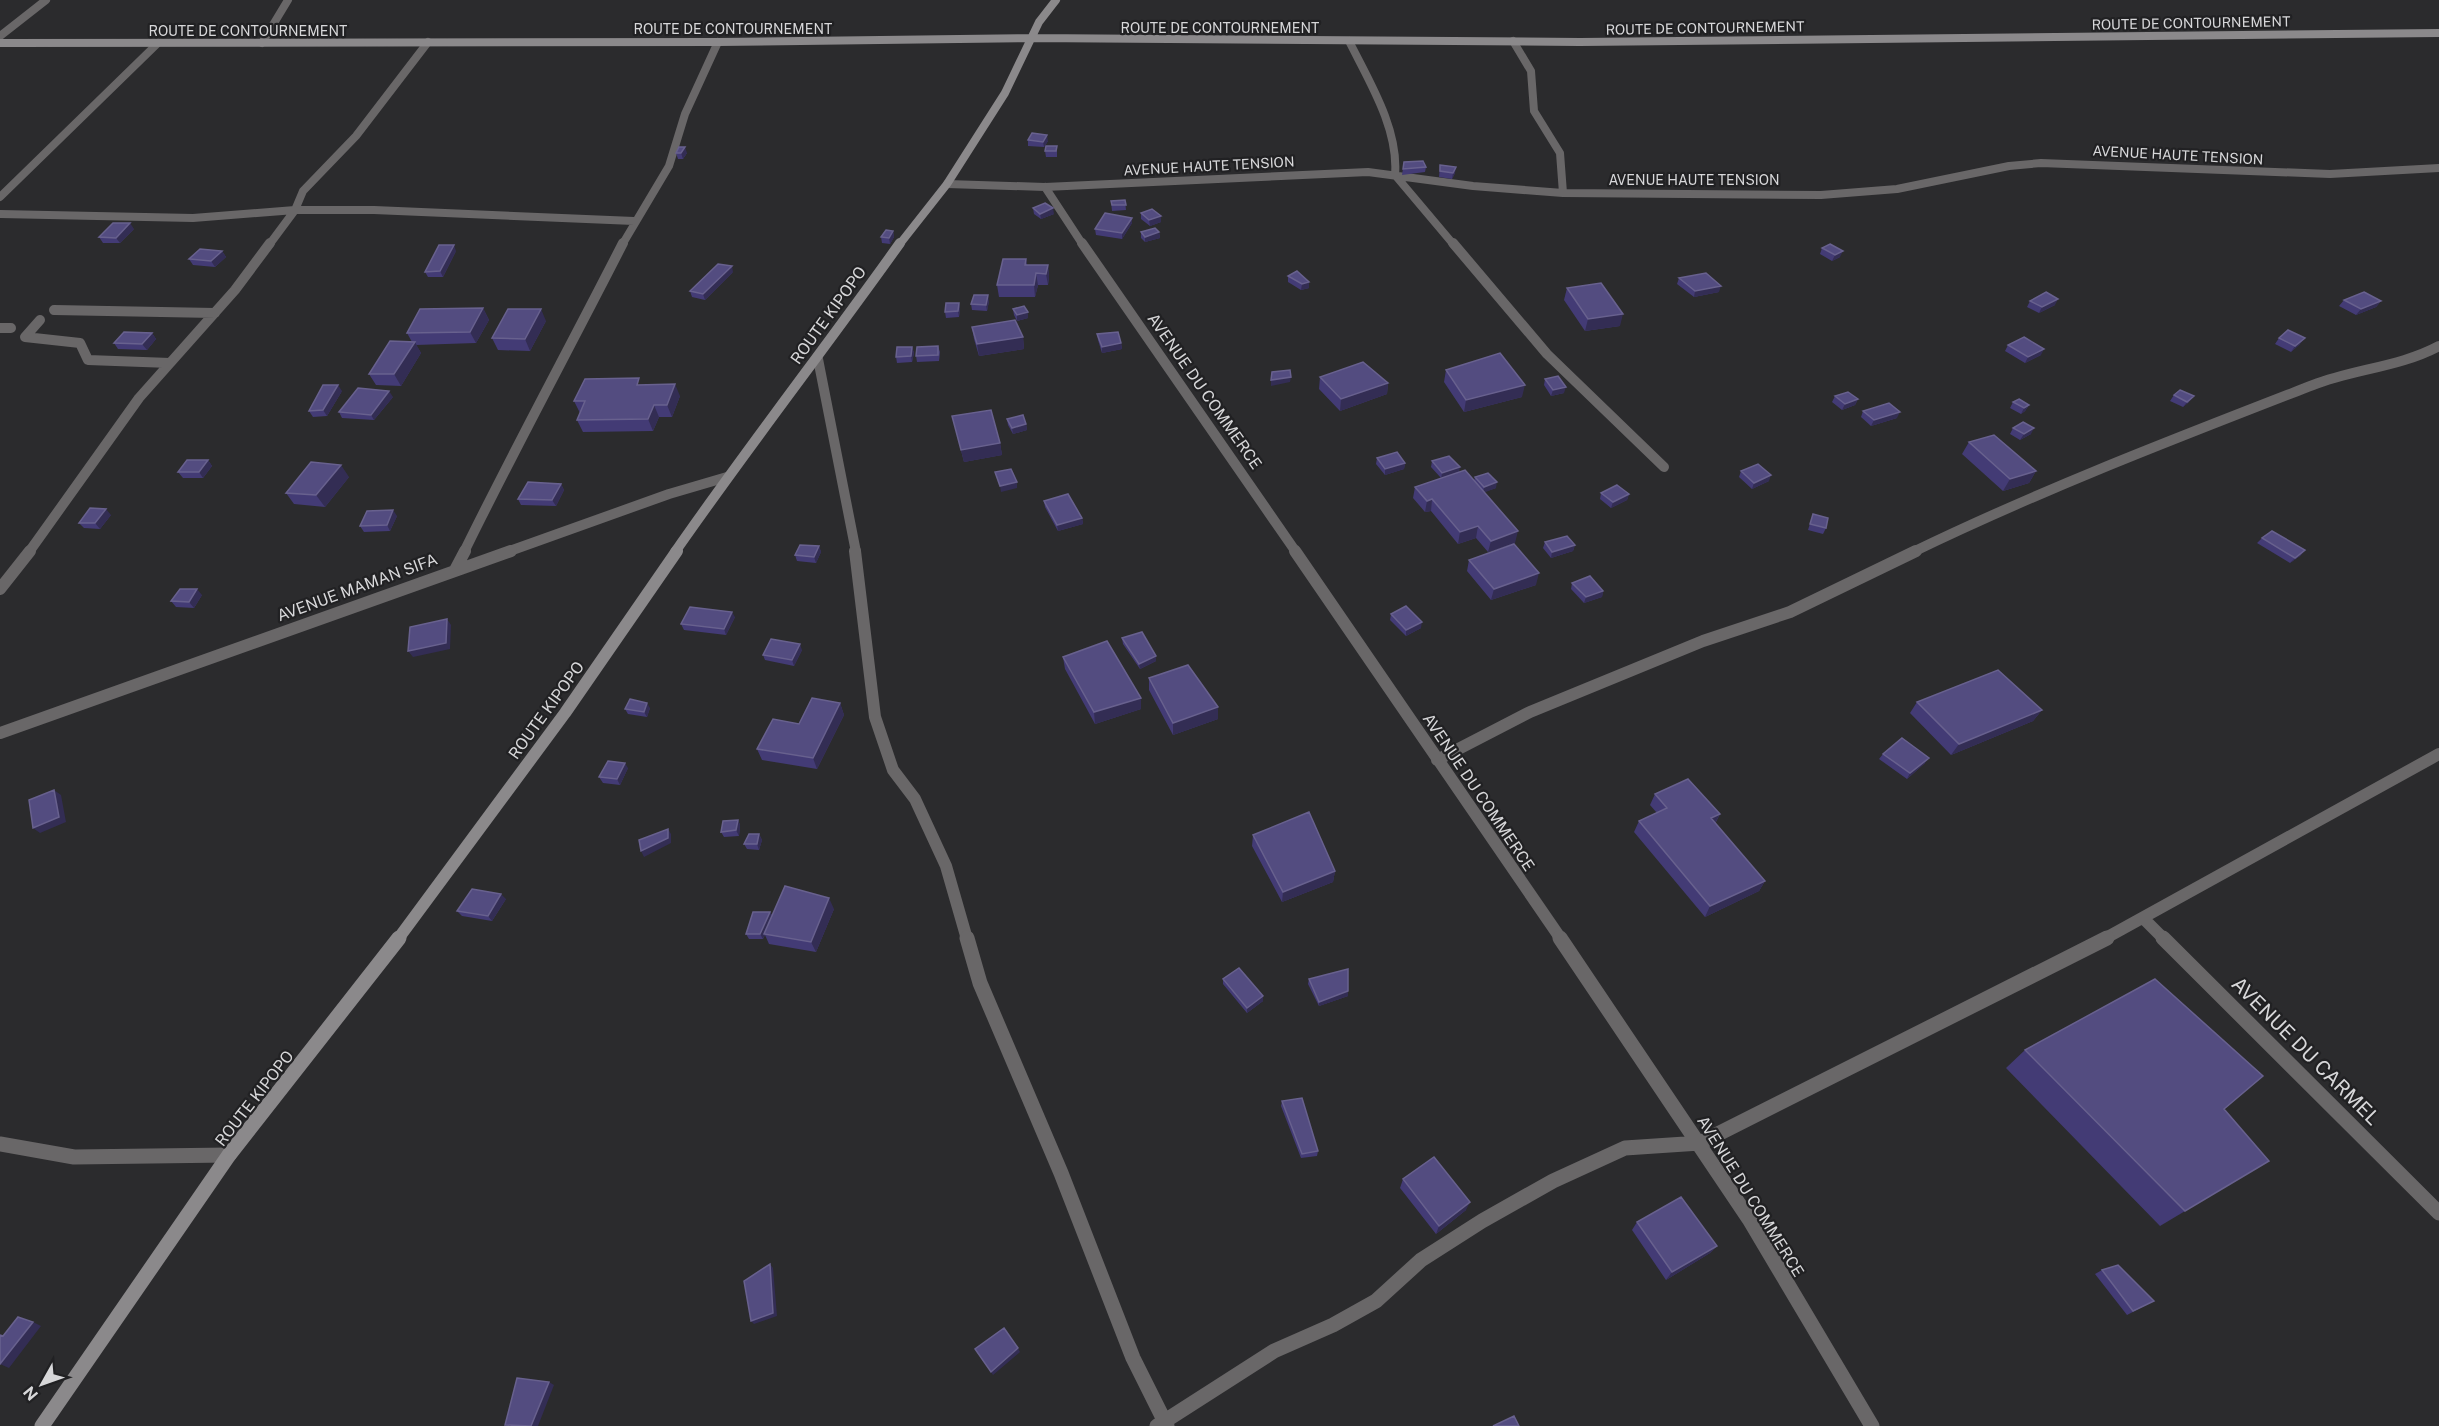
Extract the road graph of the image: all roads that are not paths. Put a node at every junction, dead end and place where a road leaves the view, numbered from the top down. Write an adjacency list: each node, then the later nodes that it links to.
1 (46, 0): 5 (street)
2 (288, 0): 13 (street)
3 (1056, 0): 6 (street, ROUTE KIPOPO)
4 (2439, 33): 8 (street, ROUTE DE CONTOURNEMENT)
5 (0, 36)
6 (1031, 38): 7 (street, ROUTE DE CONTOURNEMENT); 10 (street, ROUTE DE CONTOURNEMENT); 16 (street, ROUTE KIPOPO)
7 (1349, 41): 8 (street, ROUTE DE CONTOURNEMENT); 15 (street)
8 (1513, 41): 18 (street)
9 (428, 42): 10 (street, ROUTE DE CONTOURNEMENT); 13 (street, ROUTE DE CONTOURNEMENT); 20 (street)
10 (718, 42): 22 (street)
11 (0, 43): 12 (street, ROUTE DE CONTOURNEMENT)
12 (158, 43): 13 (street, ROUTE DE CONTOURNEMENT); 19 (street)
13 (262, 44)
14 (2439, 168): 18 (street, AVENUE HAUTE TENSION)
15 (1395, 175): 17 (street, AVENUE HAUTE TENSION); 18 (street, AVENUE HAUTE TENSION); 31 (street)
16 (947, 184): 17 (street, AVENUE HAUTE TENSION); 29 (street, ROUTE KIPOPO)
17 (1045, 187): 37 (street, AVENUE DU COMMERCE)
18 (1563, 193)
19 (0, 197)
20 (295, 210): 21 (street); 22 (street); 24 (street)
21 (0, 214)
22 (634, 221): 33 (street)
23 (54, 310): 24 (street)
24 (215, 313): 30 (street)
25 (40, 320): 30 (street)
26 (0, 328): 27 (street)
27 (11, 328)
28 (2439, 346): 37 (street)
29 (818, 359): 32 (street, ROUTE KIPOPO); 43 (street)
30 (170, 363): 34 (street)
31 (1664, 467)
32 (727, 477): 33 (street, AVENUE MAMAN SIFA); 41 (street, ROUTE KIPOPO)
33 (455, 570): 35 (street, AVENUE MAMAN SIFA)
34 (0, 589)
35 (0, 733)
36 (2439, 754): 38 (street)
37 (1437, 760): 39 (street, AVENUE DU COMMERCE)
38 (2144, 919): 39 (street); 42 (street, AVENUE DU CARMEL)
39 (1700, 1143): 43 (street); 45 (street, AVENUE DU COMMERCE)
40 (0, 1144): 41 (street)
41 (229, 1155): 44 (street, ROUTE KIPOPO)
42 (2439, 1213)
43 (1163, 1425)
44 (42, 1426)
45 (1872, 1426)

